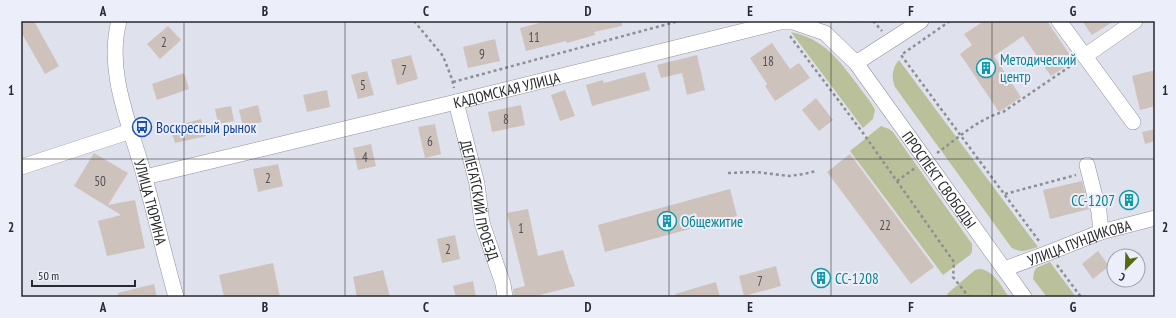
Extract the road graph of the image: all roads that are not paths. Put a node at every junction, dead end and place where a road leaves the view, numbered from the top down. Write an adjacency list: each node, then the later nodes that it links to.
1 (119, 21): 10 (street, УЛИЦА ТЮРИНА)
2 (788, 21): 7 (street); 8 (street, КАДОМСКАЯ УЛИЦА)
3 (921, 21): 7 (street)
4 (1059, 21): 6 (street)
5 (1135, 21): 6 (street)
6 (1085, 56): 9 (street)
7 (856, 63): 16 (street, ПРОСПЕКТ СВОБОДЫ)
8 (456, 102): 13 (street, КАДОМСКАЯ УЛИЦА); 18 (street, ДЕЛЕГАТСКИЙ ПРОЕЗД)
9 (1133, 122)
10 (131, 131): 11 (street); 13 (street, УЛИЦА ТЮРИНА)
11 (21, 167)
12 (1087, 168): 15 (street)
13 (145, 177): 17 (street, УЛИЦА ТЮРИНА)
14 (1155, 218): 15 (street, УЛИЦА ПУНДИКОВА)
15 (1101, 232): 16 (street, УЛИЦА ПУНДИКОВА)
16 (1004, 269): 19 (street, ПРОСПЕКТ СВОБОДЫ)
17 (176, 297)
18 (505, 297)
19 (1024, 297)

